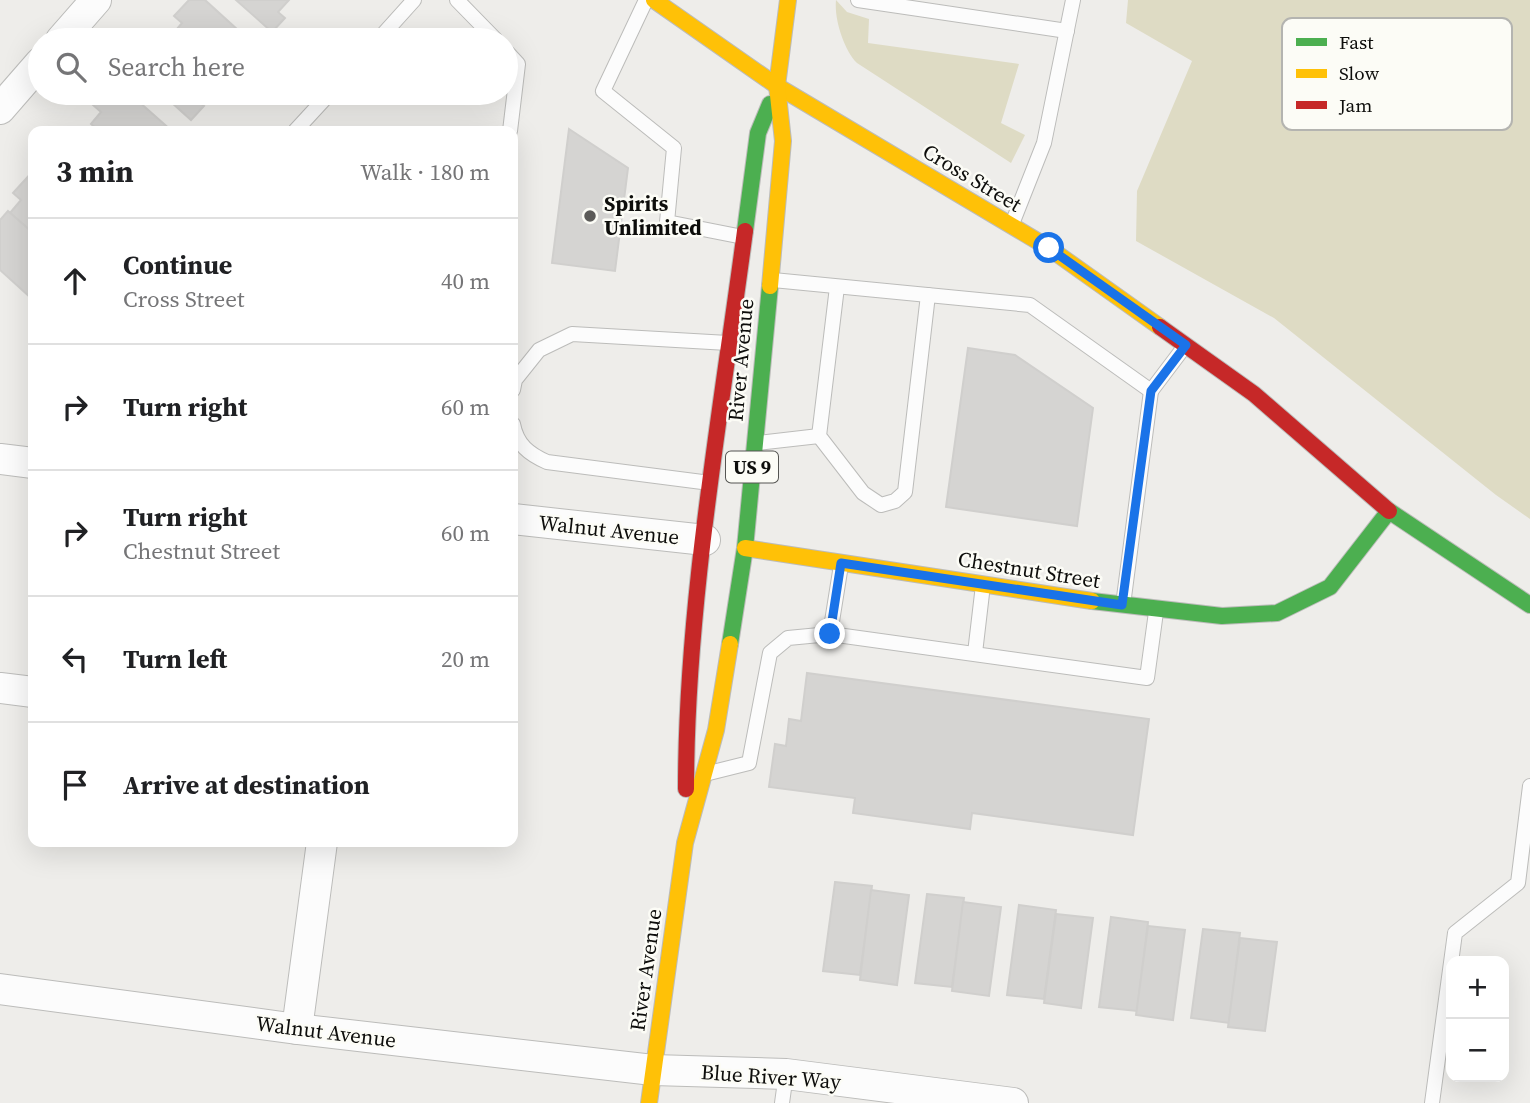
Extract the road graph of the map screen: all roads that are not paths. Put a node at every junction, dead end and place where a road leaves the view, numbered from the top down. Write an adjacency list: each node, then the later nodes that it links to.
1 (96, 0): 9 (street)
2 (414, 0): 10 (lane)
3 (457, 0): 11 (lane)
4 (646, 0): 21 (lane)
5 (654, 0): 14 (main road, Cross Street)
6 (788, 0): 14 (main road, River Avenue / US 9)
7 (859, 0): 12 (lane)
8 (1073, 0): 12 (lane)
9 (72, 28)
10 (389, 28)
11 (484, 28)
12 (1067, 31): 20 (lane)
13 (28, 77): 17 (street)
14 (777, 86): 20 (main road, Cross Street); 21 (main road, River Avenue / US 9); 22 (main road, River Avenue / US 9)
15 (319, 105): 18 (lane)
16 (513, 105): 19 (lane)
17 (0, 109)
18 (300, 126)
19 (511, 126)
20 (1011, 226): 26 (main road, Cross Street)
21 (743, 237): 25 (main road, River Avenue / US 9)
22 (770, 279): 23 (lane); 31 (main road, River Avenue / US 9)
23 (837, 287): 24 (lane); 29 (lane)
24 (928, 295): 28 (lane); 29 (lane)
25 (729, 343): 27 (lane); 34 (main road, River Avenue / US 9)
26 (1186, 345): 28 (lane); 35 (main road, Cross Street)
27 (518, 376)
28 (1151, 391): 41 (lane)
29 (819, 436): 31 (lane)
30 (518, 439): 34 (lane)
31 (754, 443): 38 (main road, River Avenue / US 9)
32 (0, 459): 33 (street)
33 (28, 462)
34 (712, 483): 37 (main road, River Avenue / US 9)
35 (1389, 510): 42 (main road); 43 (main road, Chestnut Street)
36 (518, 520): 37 (street, Walnut Avenue)
37 (705, 540): 50 (main road, River Avenue / US 9)
38 (745, 548): 39 (main road, Chestnut Street); 48 (main road, River Avenue / US 9)
39 (841, 563): 40 (main road, Chestnut Street); 44 (lane)
40 (983, 585): 41 (main road, Chestnut Street); 45 (lane)
41 (1122, 605): 43 (main road, Chestnut Street)
42 (1530, 605)
43 (1157, 609): 45 (lane)
44 (830, 634): 45 (lane); 48 (lane)
45 (975, 653)
46 (0, 688): 47 (street)
47 (28, 691)
48 (704, 774): 50 (main road, River Avenue / US 9)
49 (1530, 786): 59 (lane)
50 (685, 843): 54 (main road, River Avenue / US 9)
51 (321, 847): 53 (street)
52 (0, 989): 53 (street, Walnut Avenue)
53 (297, 1029): 54 (street, Walnut Avenue)
54 (653, 1070): 55 (street, Blue River Way); 56 (main road, River Avenue / US 9)
55 (786, 1074): 57 (lane); 58 (street, Blue River Way)
56 (649, 1103)
57 (782, 1103)
58 (1013, 1103)
59 (1432, 1103)

